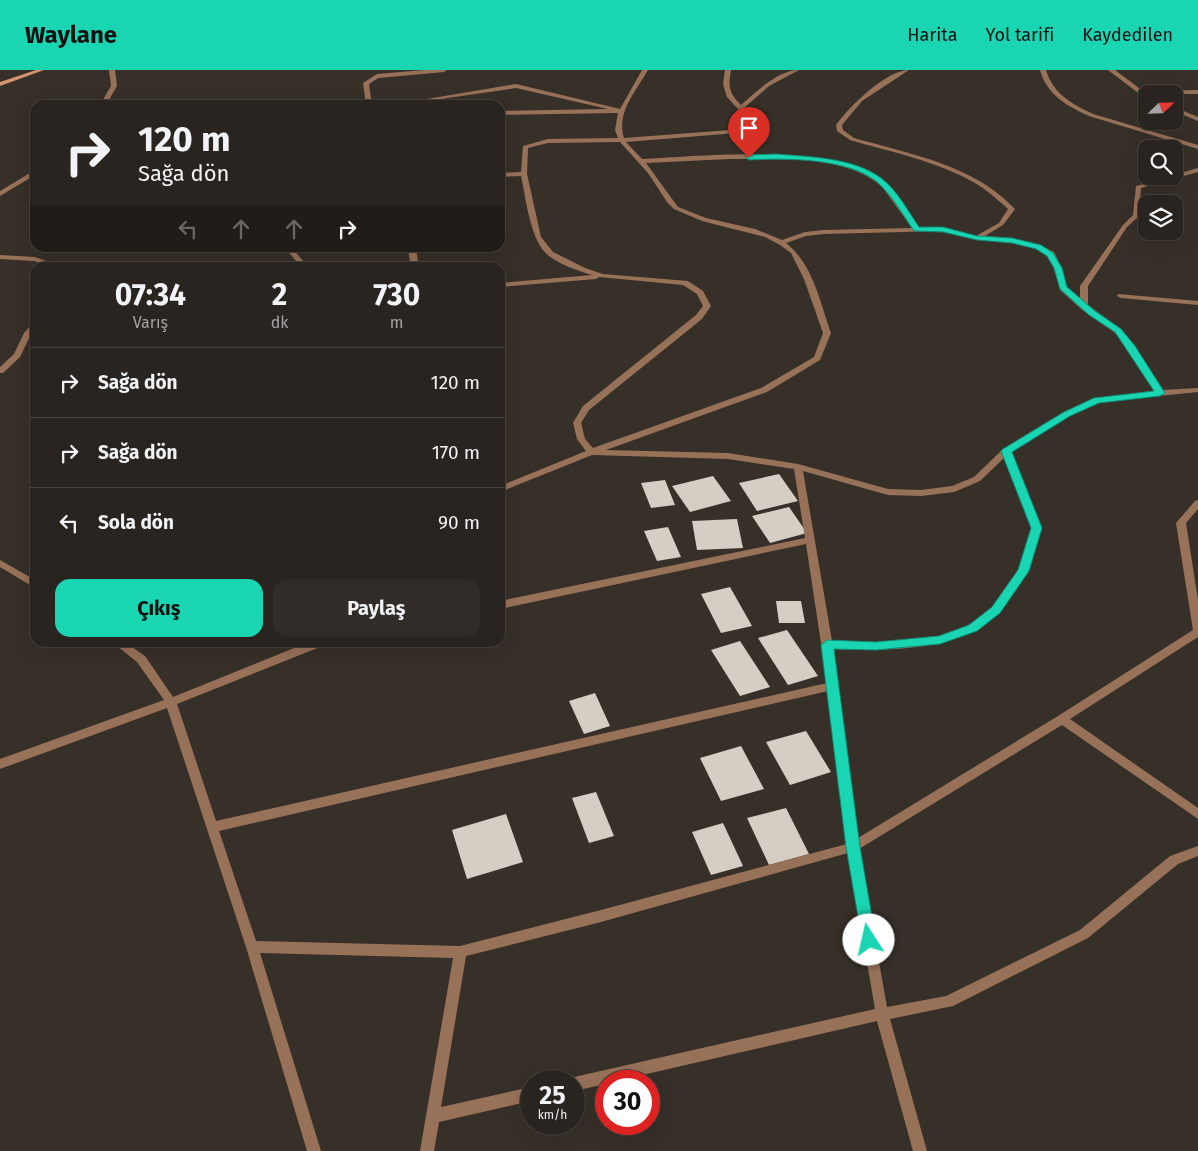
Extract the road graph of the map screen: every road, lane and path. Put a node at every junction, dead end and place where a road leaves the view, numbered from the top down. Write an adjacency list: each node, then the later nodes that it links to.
1 (21, 70): 11 (main road)
2 (41, 70): 12 (main road)
3 (112, 70): 16 (street)
4 (444, 70): 17 (street)
5 (645, 70): 20 (street)
6 (728, 70): 19 (street)
7 (796, 70): 19 (street)
8 (906, 70): 33 (street)
9 (1043, 70): 25 (street)
10 (1111, 70): 13 (street)
11 (0, 77)
12 (0, 84)
13 (1138, 92)
14 (1183, 92): 15 (street)
15 (1198, 92)
16 (106, 100)
17 (368, 100)
18 (424, 100): 20 (street)
19 (741, 108): 24 (street)
20 (622, 111): 21 (street); 24 (street)
21 (505, 113)
22 (1183, 113): 23 (street)
23 (1198, 119)
24 (622, 140): 26 (street); 28 (street)
25 (1198, 147)
26 (641, 161): 32 (street); 34 (street)
27 (1198, 170): 44 (street)
28 (524, 174): 30 (street); 40 (street)
29 (30, 175): 31 (street)
30 (505, 175)
31 (0, 194)
32 (917, 230): 33 (street); 34 (street)
33 (977, 238): 44 (street)
34 (780, 243): 50 (street)
35 (292, 252): 38 (street)
36 (4, 257): 37 (street); 39 (street)
37 (44, 262)
38 (301, 262)
39 (0, 264)
40 (602, 276): 41 (street); 50 (street)
41 (505, 285)
42 (1122, 296): 43 (street)
43 (1198, 303)
44 (1084, 307): 48 (street)
45 (30, 331): 46 (street)
46 (0, 371)
47 (1198, 390): 48 (street)
48 (1160, 393): 49 (street)
49 (1006, 451): 51 (street); 59 (street)
50 (591, 452): 51 (street); 52 (street)
51 (798, 467): 54 (street)
52 (505, 487)
53 (1198, 503): 58 (street)
54 (810, 540): 57 (street); 59 (street)
55 (0, 563): 56 (street)
56 (30, 582)
57 (505, 604)
58 (1198, 632): 64 (street)
59 (827, 645): 62 (street)
60 (124, 647): 63 (street)
61 (308, 647): 63 (street)
62 (831, 686): 67 (street); 68 (street)
63 (171, 702): 65 (street); 67 (street)
64 (1062, 720): 66 (street); 68 (street)
65 (0, 764)
66 (1198, 814)
67 (213, 827): 70 (street)
68 (853, 847): 71 (street); 72 (street)
69 (1198, 851): 72 (street)
70 (252, 947): 71 (street); 76 (street)
71 (460, 952): 75 (street)
72 (882, 1014): 73 (street); 78 (street)
73 (585, 1082)
74 (520, 1096): 75 (street)
75 (433, 1116): 77 (street)
76 (314, 1151)
77 (427, 1151)
78 (920, 1151)

